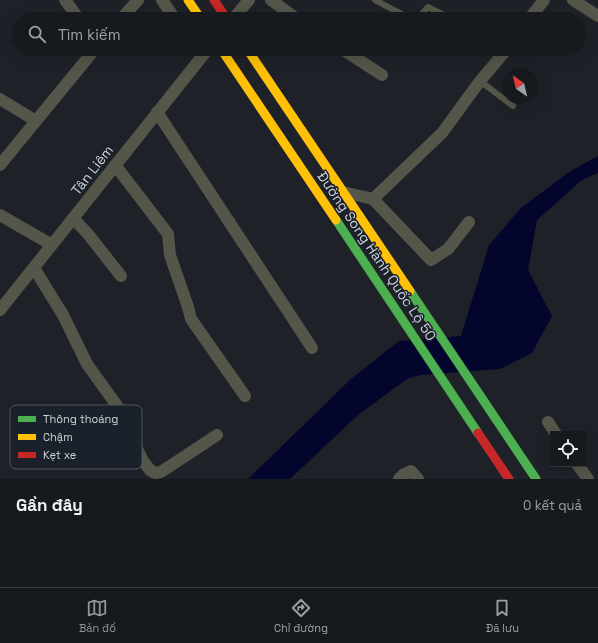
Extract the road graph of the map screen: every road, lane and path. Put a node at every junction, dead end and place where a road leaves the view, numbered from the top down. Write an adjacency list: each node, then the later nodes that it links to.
1 (65, 0): 11 (street)
2 (138, 0): 12 (street)
3 (162, 0): 13 (street)
4 (188, 0): 14 (main road)
5 (214, 0): 15 (main road)
6 (272, 0): 17 (street)
7 (375, 0): 18 (lane)
8 (544, 0): 21 (street)
9 (573, 0): 22 (street)
10 (245, 2): 16 (street)
11 (74, 12)
12 (127, 12)
13 (170, 12)
14 (196, 12)
15 (222, 12)
16 (238, 12)
17 (288, 12)
18 (398, 12)
19 (423, 12): 20 (lane)
20 (439, 12)
21 (535, 12)
22 (598, 16)
23 (89, 56): 34 (street)
24 (199, 56): 33 (street, Tân Liêm)
25 (226, 56): 56 (main road, Đường Song Hành Quốc Lộ 50)
26 (252, 56): 37 (main road, Đường Song Hành Quốc Lộ 50)
27 (353, 56): 29 (street)
28 (501, 56): 30 (street)
29 (382, 75)
30 (480, 81): 32 (lane); 38 (street)
31 (0, 99): 34 (street)
32 (513, 106)
33 (157, 112): 36 (street, Tân Liêm); 46 (street)
34 (36, 121): 35 (street)
35 (0, 165)
36 (115, 165): 40 (street, Tân Liêm); 47 (street)
37 (343, 192): 38 (street); 57 (main road, Đường Song Hành Quốc Lộ 50)
38 (373, 199): 41 (street)
39 (0, 215): 42 (street)
40 (73, 218): 42 (street, Tân Liêm); 44 (street)
41 (469, 222)
42 (52, 245): 43 (street, Tân Liêm)
43 (34, 268): 45 (street, Tân Liêm); 48 (street)
44 (121, 276)
45 (0, 310)
46 (312, 348)
47 (245, 396)
48 (117, 405)
49 (548, 422): 50 (street)
50 (554, 431)
51 (217, 436): 52 (street)
52 (142, 457)
53 (579, 467): 58 (street)
54 (399, 479): 55 (street)
55 (418, 479)
56 (510, 479)
57 (536, 479)
58 (588, 479)

